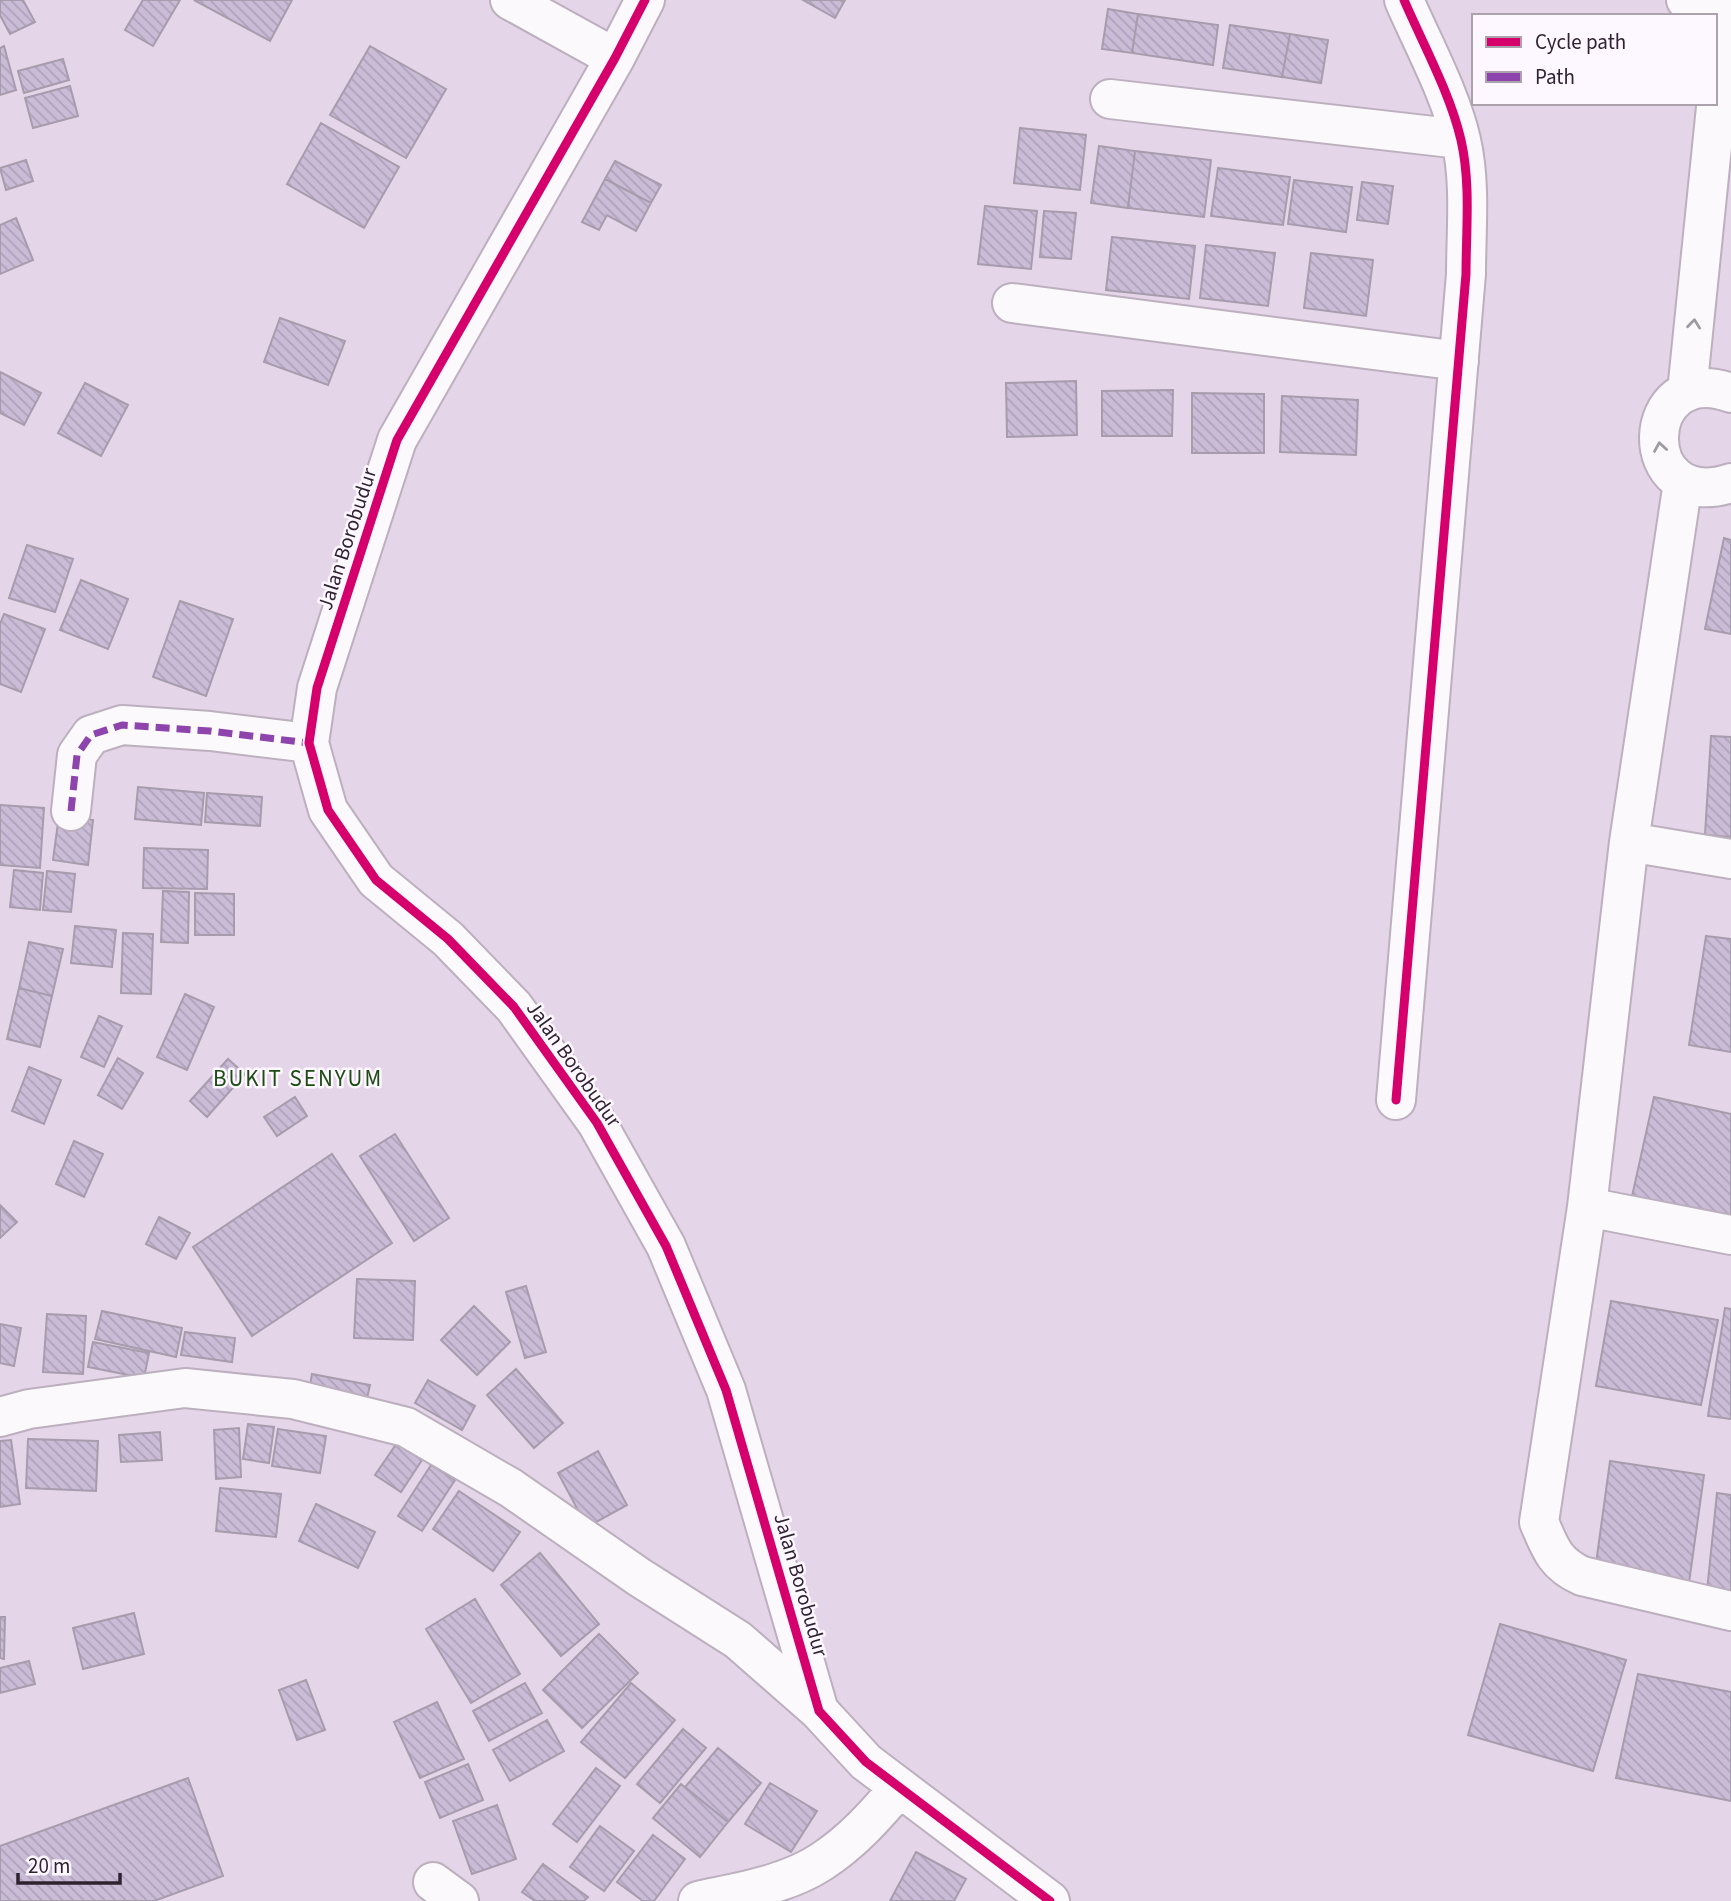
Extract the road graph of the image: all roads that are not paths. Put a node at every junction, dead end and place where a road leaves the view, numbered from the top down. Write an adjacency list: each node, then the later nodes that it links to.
1 (509, 0): 6 (street)
2 (645, 0): 6 (street, Jalan Borobudur)
3 (1404, 0): 8 (street)
4 (1686, 0): 5 (street)
5 (1728, 9): 11 (street, one-way to 5)
6 (615, 58): 15 (street, Jalan Borobudur)
7 (1110, 99): 8 (street)
8 (1460, 139): 10 (street)
9 (1012, 303): 10 (street)
10 (1459, 361): 19 (street)
11 (1687, 392): 12 (street); 13 (street, one-way to 11)
12 (1731, 393)
13 (1683, 482): 14 (street); 17 (street)
14 (1731, 483)
15 (309, 743): 16 (street); 24 (street, Jalan Borobudur)
16 (71, 811)
17 (1629, 842): 18 (street); 20 (street)
18 (1731, 859)
19 (1396, 1100)
20 (1587, 1207): 21 (street); 23 (street)
21 (1731, 1235)
22 (10, 1413): 24 (street)
23 (1731, 1611)
24 (819, 1710): 25 (street, Jalan Borobudur)
25 (899, 1788): 26 (street); 27 (street, Jalan Borobudur)
26 (698, 1901)
27 (1050, 1901)

